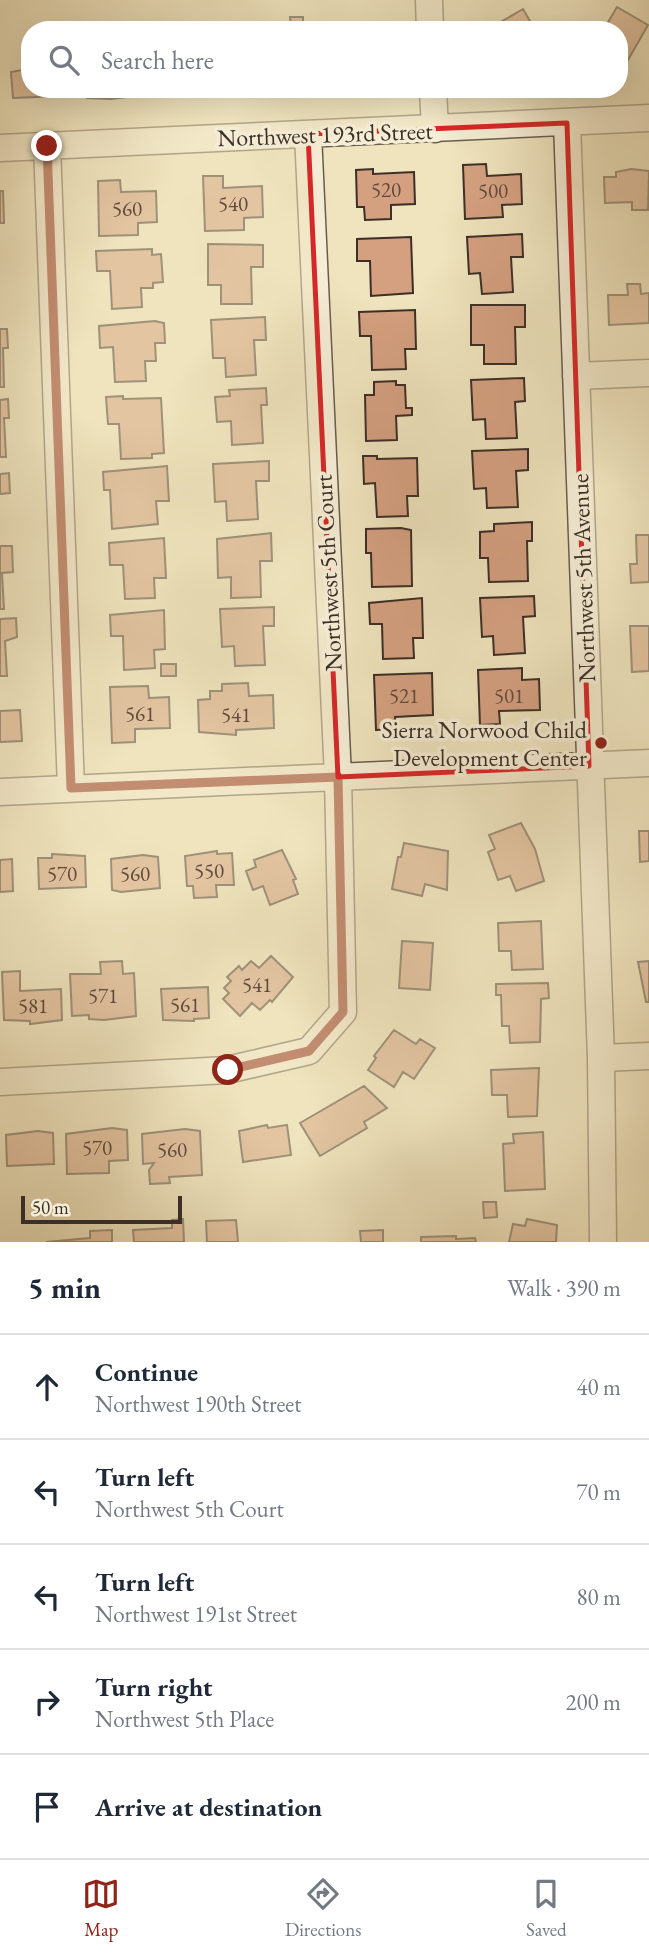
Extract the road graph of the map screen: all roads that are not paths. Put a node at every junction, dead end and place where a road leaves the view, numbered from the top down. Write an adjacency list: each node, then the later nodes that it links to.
1 (429, 0): 2 (street)
2 (430, 21)
3 (433, 98): 6 (street)
4 (649, 118): 5 (street, Northwest 193rd Street)
5 (567, 123): 6 (street, Northwest 193rd Street); 11 (street, Northwest 5th Avenue)
6 (435, 129): 7 (street, Northwest 193rd Street)
7 (308, 134): 8 (street, Northwest 193rd Street); 14 (street, Northwest 5th Court)
8 (47, 146): 9 (street, Northwest 193rd Street); 15 (street)
9 (0, 148)
10 (649, 373): 11 (street)
11 (576, 376): 13 (street, Northwest 5th Avenue)
12 (649, 763): 13 (street)
13 (589, 766): 14 (street); 18 (street, Northwest 5th Avenue)
14 (338, 777): 15 (street); 19 (street, Northwest 5th Court)
15 (71, 788): 16 (street)
16 (0, 792)
17 (649, 1056): 18 (street)
18 (601, 1058): 20 (street, Northwest 5th Avenue)
19 (0, 1082)
20 (603, 1242)

